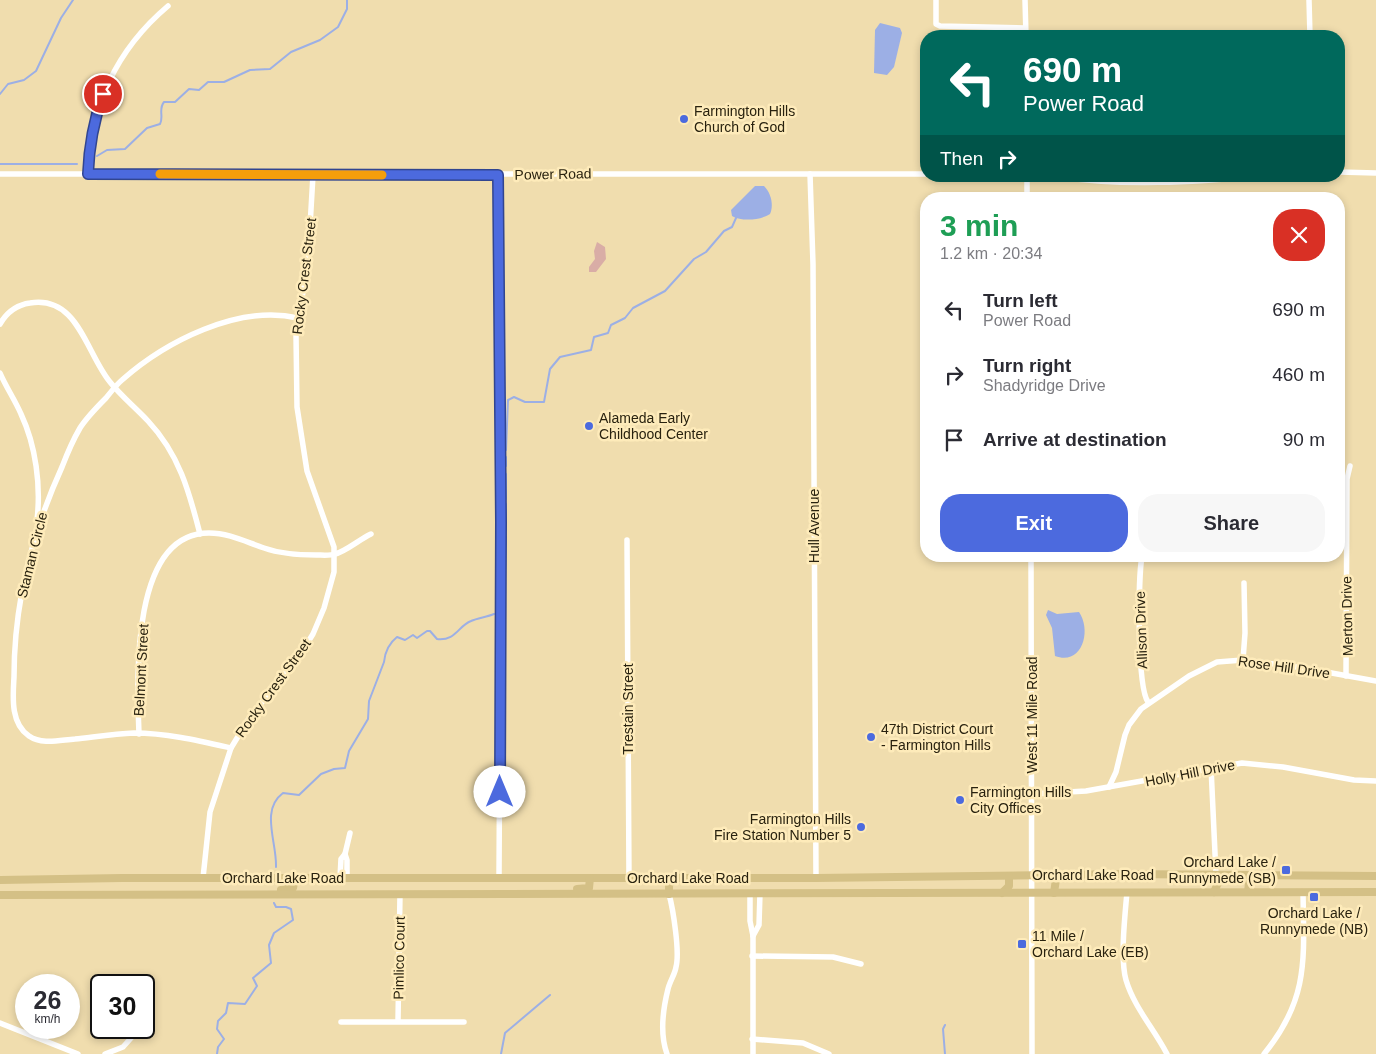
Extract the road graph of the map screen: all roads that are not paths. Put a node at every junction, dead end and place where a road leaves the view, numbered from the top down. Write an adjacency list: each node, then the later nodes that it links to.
1 (936, 0): 5 (street)
2 (1025, 0): 5 (street)
3 (1309, 0): 6 (street)
4 (168, 6): 10 (street)
5 (1026, 28)
6 (1310, 30)
7 (1345, 172): 8 (street)
8 (1376, 172)
9 (0, 174): 10 (street, Power Road)
10 (88, 174): 13 (street, Power Road)
11 (810, 174): 12 (street, Power Road); 14 (street, Power Road); 56 (street, Hull Avenue)
12 (920, 174)
13 (313, 175): 14 (street, Power Road); 15 (street, Rocky Crest Street)
14 (498, 175): 53 (street)
15 (298, 318): 18 (street, Staman Circle); 24 (street, Rocky Crest Street)
16 (0, 324): 18 (street)
17 (0, 373): 20 (street)
18 (115, 388): 20 (street, Staman Circle); 21 (street)
19 (1350, 466): 29 (street, Merton Drive)
20 (36, 532): 32 (street, Staman Circle)
21 (200, 534): 24 (street); 32 (street, Belmont Street)
22 (371, 534): 24 (street)
23 (627, 540): 55 (street, Trestain Street)
24 (335, 554): 33 (street, Rocky Crest Street)
25 (1031, 562): 37 (street, West 11 Mile Road)
26 (1141, 562): 31 (street, Allison Drive)
27 (1244, 583): 28 (street)
28 (1243, 660): 29 (street, Rose Hill Drive); 31 (street, Rose Hill Drive)
29 (1346, 676): 30 (street, Rose Hill Drive)
30 (1376, 681)
31 (1148, 702): 36 (street, Rose Hill Drive)
32 (139, 734): 33 (street, Staman Circle)
33 (231, 748): 49 (street, Rocky Crest Street)
34 (1211, 767): 35 (street, Holly Hill Drive); 36 (street, Holly Hill Drive); 41 (street)
35 (1376, 782)
36 (1109, 787): 37 (street, Holly Hill Drive)
37 (1032, 794): 39 (street, West 11 Mile Road)
38 (350, 834): 51 (street)
39 (1033, 875): 40 (main road, Orchard Lake Road); 43 (main road, Orchard Lake Road); 67 (street, West 11 Mile Road)
40 (1062, 875): 41 (main road, Orchard Lake Road); 68 (main road)
41 (1216, 875): 44 (main road, Orchard Lake Road); 60 (main road)
42 (879, 876): 43 (main road, Orchard Lake Road); 47 (main road, Orchard Lake Road); 66 (main road)
43 (1009, 876): 76 (main road)
44 (1260, 876): 45 (main road, Orchard Lake Road); 61 (main road)
45 (1376, 876)
46 (677, 877): 55 (main road, Orchard Lake Road); 56 (main road, Orchard Lake Road); 74 (main road)
47 (856, 877): 56 (main road, Orchard Lake Road); 65 (main road)
48 (122, 878): 49 (main road, Orchard Lake Road); 58 (main road, Orchard Lake Road); 69 (main road)
49 (203, 878): 50 (main road, Orchard Lake Road)
50 (295, 878): 51 (main road, Orchard Lake Road); 70 (main road)
51 (343, 878): 52 (main road, Orchard Lake Road)
52 (444, 878): 53 (main road, Orchard Lake Road); 72 (main road)
53 (499, 878): 54 (main road, Orchard Lake Road)
54 (590, 878): 55 (main road, Orchard Lake Road); 73 (main road)
55 (628, 878)
56 (816, 878): 75 (main road)
57 (0, 880): 58 (main road, Orchard Lake Road)
58 (18, 880): 78 (main road)
59 (1127, 892): 60 (main road, Orchard Lake Road); 68 (main road, Orchard Lake Road); 94 (street)
60 (1214, 892): 61 (main road, Orchard Lake Road)
61 (1248, 892): 62 (main road, Orchard Lake Road)
62 (1303, 892): 63 (main road, Orchard Lake Road); 95 (street)
63 (1376, 892)
64 (760, 893): 65 (main road, Orchard Lake Road); 75 (main road, Orchard Lake Road); 79 (street)
65 (855, 893): 66 (main road, Orchard Lake Road)
66 (871, 893): 76 (main road, Orchard Lake Road)
67 (1032, 893): 68 (main road, Orchard Lake Road); 76 (main road, Orchard Lake Road); 93 (street, West 11 Mile Road)
68 (1054, 893)
69 (115, 894): 70 (main road, Orchard Lake Road); 78 (main road, Orchard Lake Road)
70 (238, 894): 71 (main road, Orchard Lake Road)
71 (400, 894): 72 (main road, Orchard Lake Road); 82 (street, Pimlico Court)
72 (434, 894): 73 (main road, Orchard Lake Road)
73 (516, 894): 74 (main road, Orchard Lake Road)
74 (669, 894): 75 (main road, Orchard Lake Road); 90 (street)
75 (746, 894): 79 (street)
76 (1002, 894)
77 (0, 895): 78 (main road, Orchard Lake Road)
78 (11, 895)
79 (753, 936): 80 (street)
80 (752, 956): 81 (street); 87 (street)
81 (861, 964)
82 (398, 1021): 83 (street); 84 (street)
83 (341, 1022)
84 (464, 1022)
85 (0, 1024): 88 (street)
86 (130, 1039): 89 (street)
87 (752, 1039): 91 (street); 92 (street)
88 (78, 1054)
89 (105, 1054)
90 (667, 1054)
91 (753, 1054)
92 (829, 1054)
93 (1032, 1054)
94 (1167, 1054)
95 (1264, 1054)

